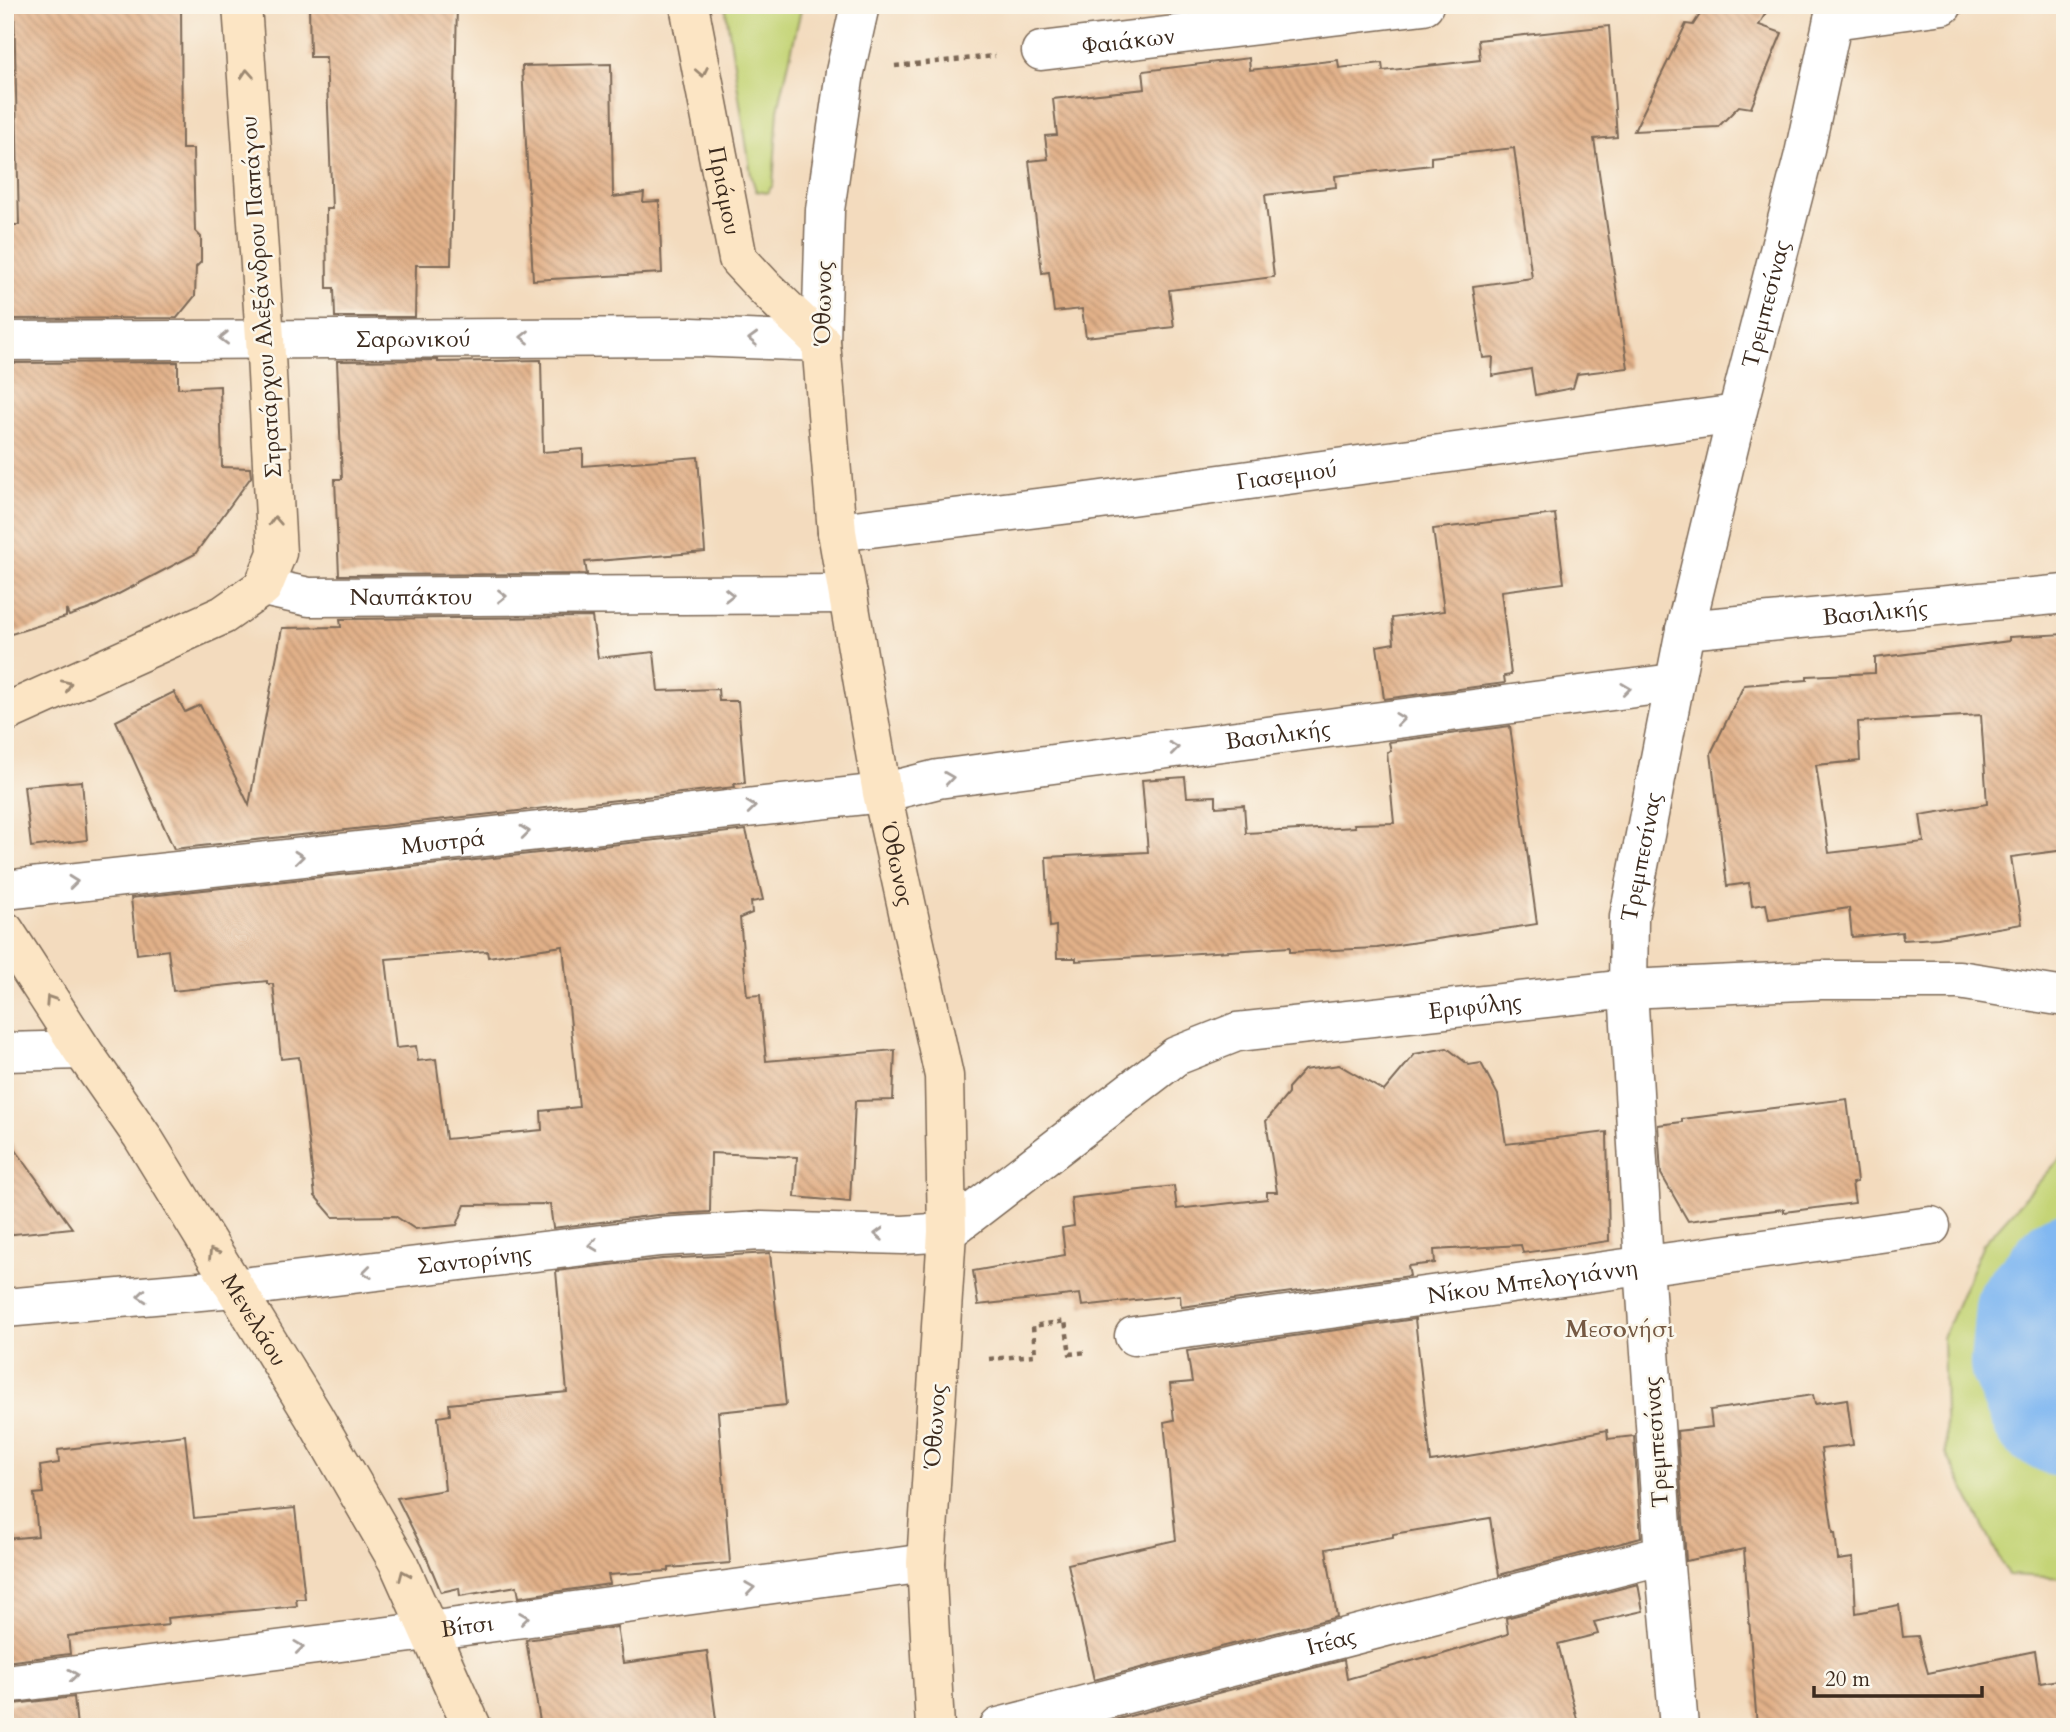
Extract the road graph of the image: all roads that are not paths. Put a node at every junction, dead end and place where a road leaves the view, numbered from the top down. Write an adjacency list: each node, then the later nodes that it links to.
1 (242, 5): 8 (street, Στρατάρχου Αλεξάνδρου Παπάγου, one-way to 1)
2 (689, 5): 10 (street, Πριάμου, one-way to 10)
3 (860, 5): 10 (street, Όθωνος)
4 (1424, 5): 7 (street, Φαιάκων)
5 (1943, 5): 6 (street)
6 (1834, 13): 11 (street, Τρεμπεσίνας)
7 (1041, 51)
8 (265, 338): 9 (street, Σαρωνικού, one-way to 9); 10 (street, Σαρωνικού, one-way to 8); 13 (street, Στρατάρχου Αλεξάνδρου Παπάγου, one-way to 8)
9 (5, 341)
10 (821, 342): 12 (street, Όθωνος)
11 (1737, 414): 12 (street, Γιασεμιού); 16 (street, Τρεμπεσίνας)
12 (837, 532): 14 (street, Όθωνος)
13 (263, 587): 14 (street, Ναυπάκτου, one-way to 14); 18 (street, one-way to 13)
14 (848, 594): 19 (street, Όθωνος)
15 (2065, 594): 16 (street, Βασιλικής)
16 (1685, 630): 17 (street, Τρεμπεσίνας)
17 (1674, 683): 19 (street, Βασιλικής, one-way to 17); 22 (street, Τρεμπεσίνας)
18 (5, 713)
19 (882, 793): 20 (street, Μυστρά, one-way to 19); 27 (street, Όθωνος)
20 (5, 890)
21 (5, 931): 24 (street, Μενελάου, one-way to 21)
22 (1628, 989): 23 (street, Εριφύλης); 27 (street, Εριφύλης); 28 (street, Τρεμπεσίνας)
23 (2065, 997)
24 (82, 1050): 25 (street); 29 (street, Μενελάου, one-way to 24)
25 (5, 1052)
26 (1931, 1226): 28 (street, Νίκου Μπελογιάννη)
27 (947, 1231): 29 (street, Σαντορίνης, one-way to 29); 33 (street, Όθωνος)
28 (1644, 1265): 31 (street, Νίκου Μπελογιάννη); 32 (street, Τρεμπεσίνας)
29 (234, 1288): 30 (street, Σαντορίνης, one-way to 30); 34 (street, Μενελάου, one-way to 29)
30 (5, 1308)
31 (1134, 1336)
32 (1664, 1555): 38 (street, Ιτέας); 39 (street, Τρεμπεσίνας)
33 (926, 1563): 34 (street, Βίτσι, one-way to 33); 37 (street, Όθωνος)
34 (428, 1632): 35 (street, Βίτσι, one-way to 34); 36 (street, Μενελάου)
35 (5, 1684)
36 (472, 1727)
37 (935, 1727)
38 (999, 1727)
39 (1679, 1727)

